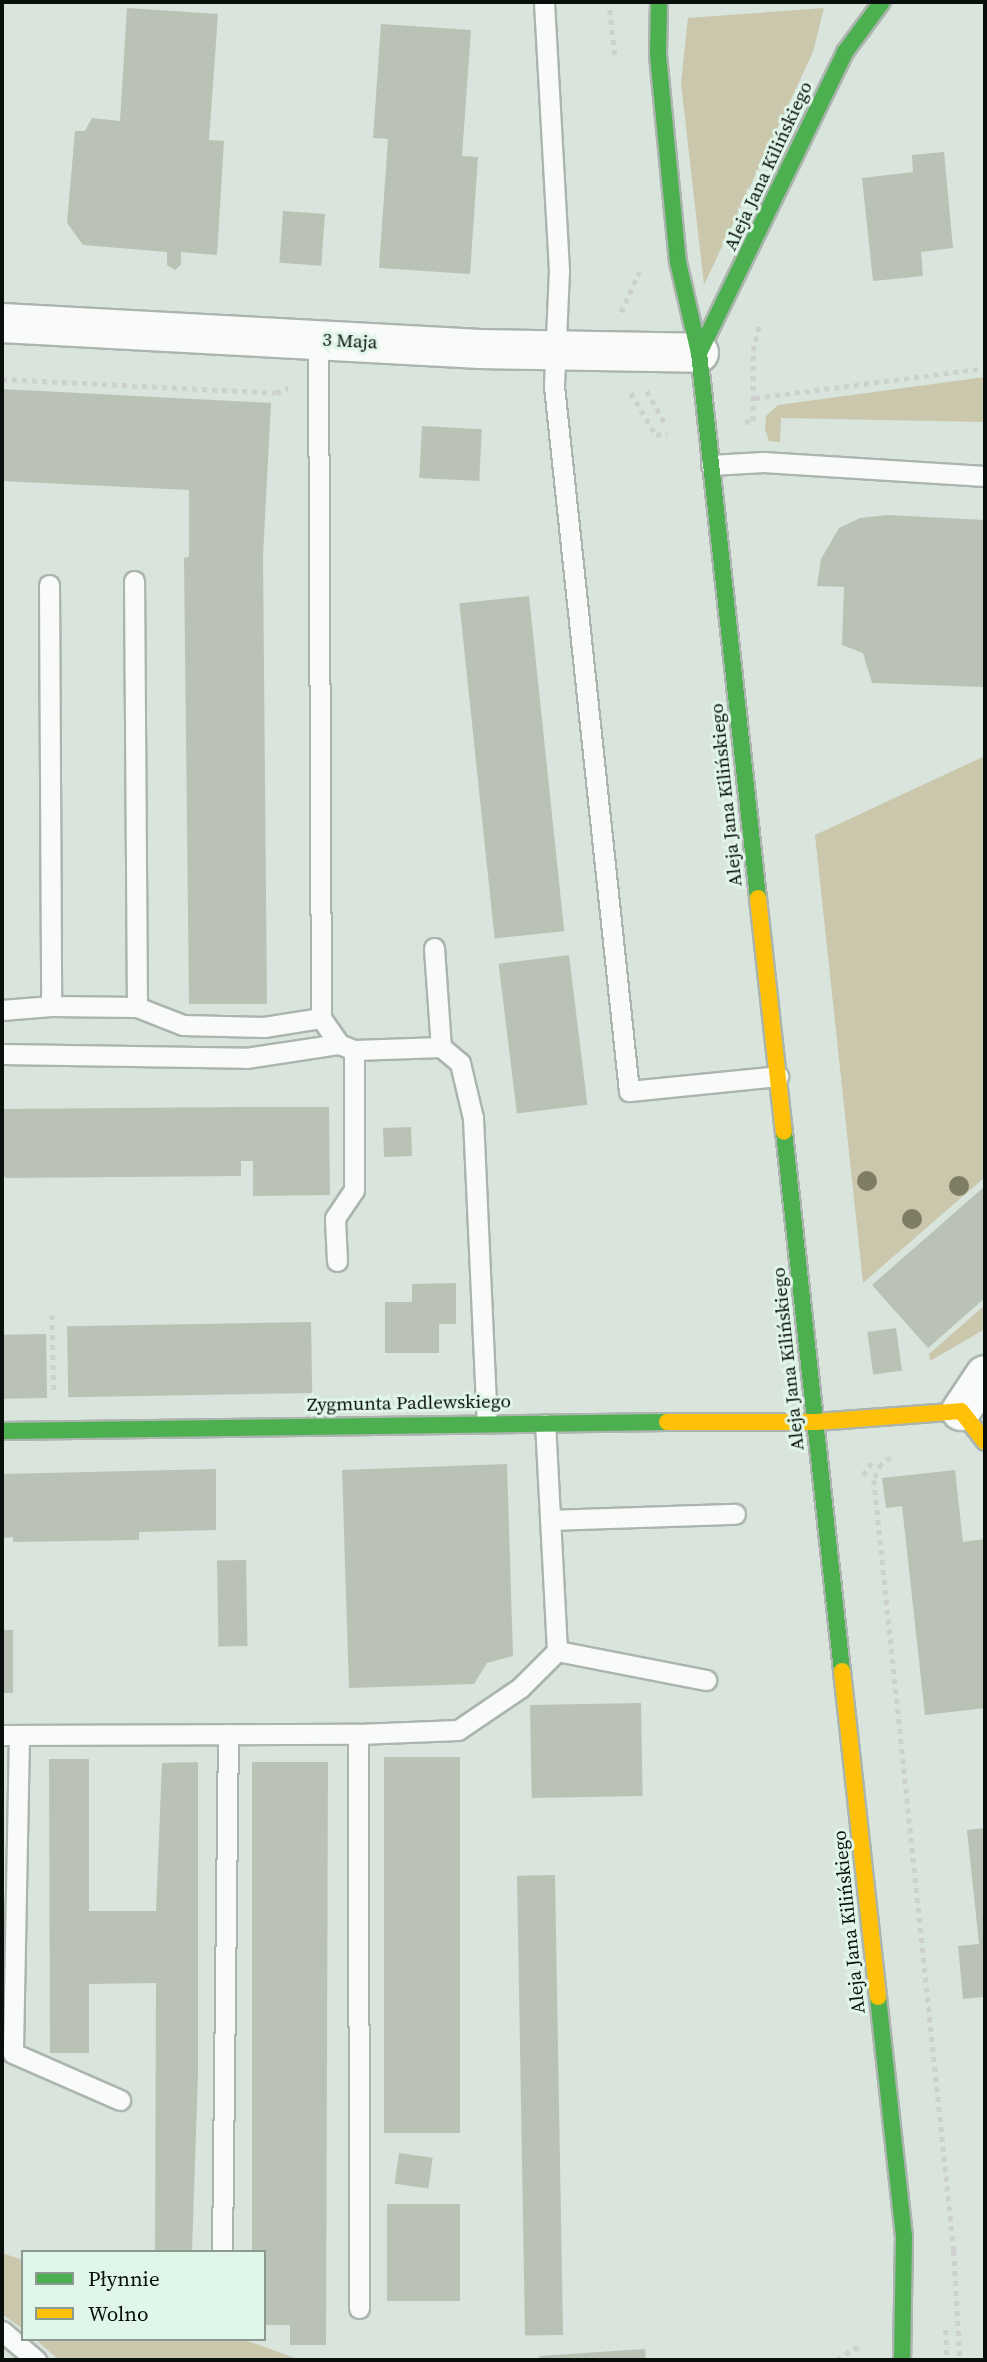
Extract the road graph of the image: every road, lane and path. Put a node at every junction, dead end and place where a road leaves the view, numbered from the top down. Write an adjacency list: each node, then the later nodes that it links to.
1 (544, 2): 8 (lane)
2 (882, 2): 5 (main road, Aleja Jana Kilińskiego)
3 (660, 3): 9 (main road, Aleja Jana Kilińskiego)
4 (848, 14): 5 (main road)
5 (845, 52): 9 (main road, Aleja Jana Kilińskiego)
6 (2, 323): 7 (street, 3 Maja)
7 (318, 339): 8 (street, 3 Maja); 20 (lane)
8 (555, 349): 9 (street, 3 Maja); 24 (lane)
9 (699, 353): 12 (main road, Aleja Jana Kilińskiego)
10 (985, 368): 11 (path)
11 (755, 398)
12 (711, 465): 13 (lane); 24 (main road, Aleja Jana Kilińskiego)
13 (985, 476)
14 (134, 581): 18 (lane)
15 (48, 585): 17 (lane)
16 (434, 948): 21 (lane)
17 (51, 1006): 18 (lane); 19 (lane)
18 (137, 1007): 20 (lane)
19 (2, 1010)
20 (321, 1018): 22 (lane)
21 (441, 1046): 22 (lane); 29 (lane)
22 (346, 1048): 23 (lane); 25 (lane)
23 (2, 1054)
24 (778, 1076): 30 (main road, Aleja Jana Kilińskiego)
25 (337, 1261)
26 (52, 1315): 32 (path)
27 (985, 1375): 28 (street)
28 (961, 1411): 30 (main road, Zygmunta Padlewskiego); 34 (main road)
29 (487, 1422): 31 (main road, Zygmunta Padlewskiego); 32 (main road, Zygmunta Padlewskiego)
30 (817, 1422): 31 (main road, Zygmunta Padlewskiego); 50 (main road, Aleja Jana Kilińskiego)
31 (545, 1424): 37 (lane)
32 (55, 1430): 33 (main road, Zygmunta Padlewskiego)
33 (2, 1432)
34 (985, 1442)
35 (898, 1453): 51 (path)
36 (735, 1514): 37 (lane)
37 (550, 1520): 38 (lane)
38 (557, 1651): 39 (lane); 41 (lane)
39 (706, 1680)
40 (228, 1734): 41 (lane); 42 (lane); 44 (lane)
41 (358, 1734): 45 (lane)
42 (10, 1735): 43 (lane)
43 (121, 2100)
44 (222, 2250)
45 (359, 2308)
46 (2, 2331): 48 (lane)
47 (863, 2349): 49 (path)
48 (36, 2360)
49 (837, 2360)
50 (902, 2360)
51 (960, 2360)

